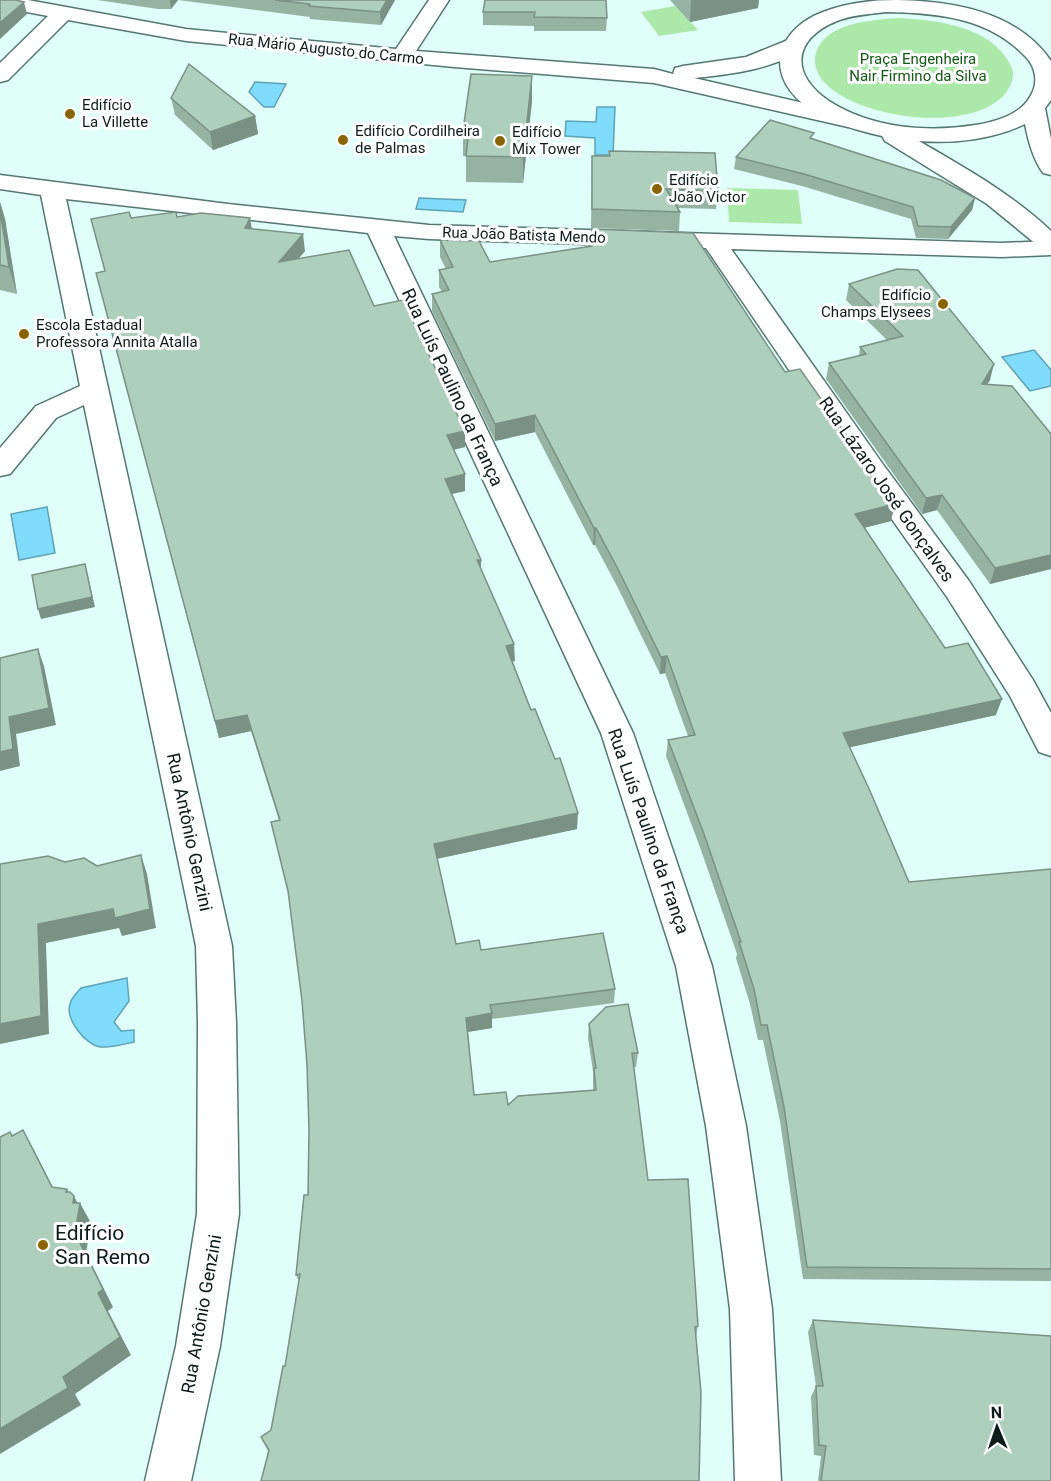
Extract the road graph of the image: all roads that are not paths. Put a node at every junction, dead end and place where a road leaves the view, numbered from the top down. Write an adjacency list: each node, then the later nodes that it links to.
1 (440, 0): 8 (street)
2 (929, 0): 5 (street)
3 (0, 2): 6 (street, Rua Mário Augusto do Carmo)
4 (820, 10): 5 (street, Rua Mário Augusto do Carmo); 7 (street, Rua Mário Augusto do Carmo)
5 (958, 13): 11 (street)
6 (62, 14): 8 (street, Rua Mário Augusto do Carmo); 9 (street)
7 (793, 44): 10 (street, Rua Mário Augusto do Carmo); 12 (street)
8 (402, 56): 10 (street, Rua Mário Augusto do Carmo)
9 (0, 75)
10 (654, 76): 12 (street, Rua Mário Augusto do Carmo)
11 (1034, 107): 13 (street); 14 (street)
12 (848, 120): 13 (street)
13 (881, 129): 19 (street)
14 (1051, 168)
15 (0, 182): 16 (street, Rua João Batista Mendo)
16 (52, 190): 17 (street, Rua João Batista Mendo); 20 (street, Rua Antônio Genzini)
17 (378, 228): 18 (street, Rua João Batista Mendo); 24 (street, Rua Luís Paulino da França)
18 (714, 242): 19 (street, Rua João Batista Mendo); 22 (street, Rua Lázaro José Gonçalves)
19 (1051, 246)
20 (94, 390): 21 (street); 23 (street, Rua Antônio Genzini)
21 (0, 467)
22 (1051, 743)
23 (168, 1481)
24 (758, 1481)

